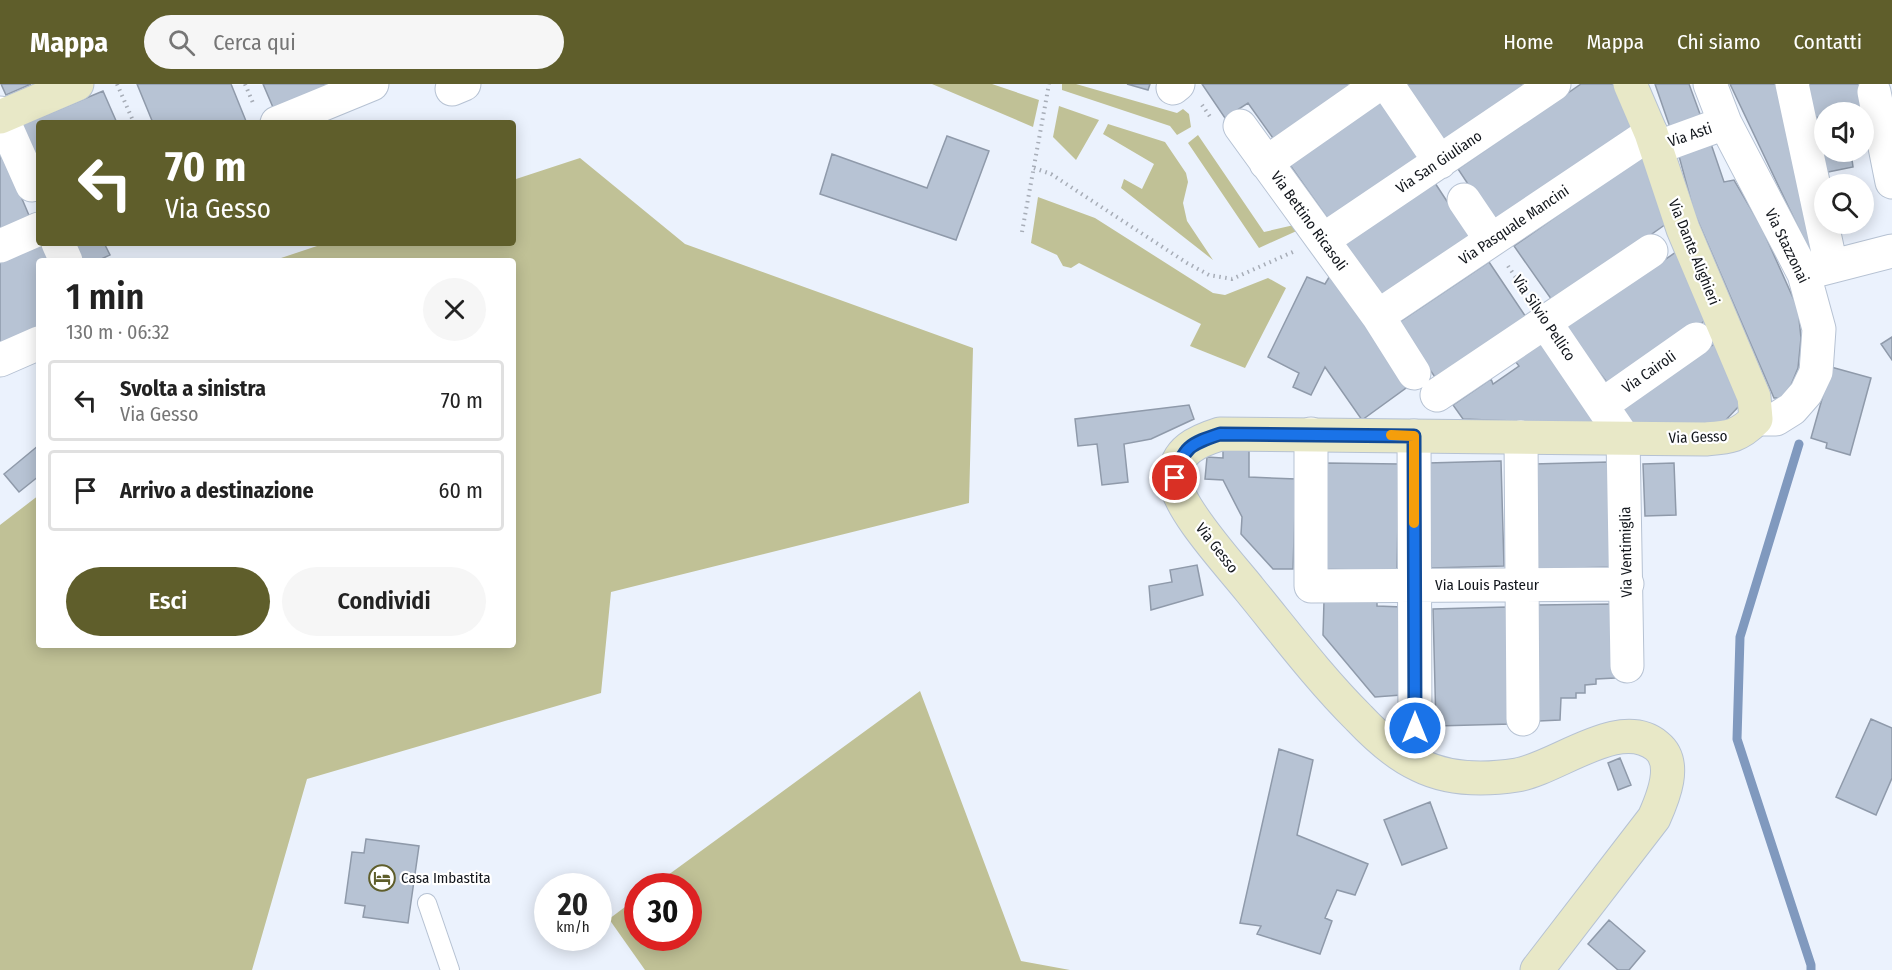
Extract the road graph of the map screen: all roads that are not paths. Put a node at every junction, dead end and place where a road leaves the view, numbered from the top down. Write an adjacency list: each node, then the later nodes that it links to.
1 (77, 84): 10 (street)
2 (372, 84): 11 (street)
3 (1379, 84): 16 (street)
4 (1387, 84): 15 (street)
5 (1554, 84): 15 (street, Via San Giuliano)
6 (1630, 84): 14 (street, Via Dante Alighieri)
7 (1710, 84): 12 (street, Via Stazzonai)
8 (1792, 84): 26 (street)
9 (1874, 92): 17 (street)
10 (1, 116): 18 (street)
11 (284, 120)
12 (1725, 123): 14 (street, Via Asti); 26 (street, Via Stazzonai)
13 (1240, 126): 16 (street, Via Bettino Ricasoli)
14 (1653, 141): 22 (street, Via Pasquale Mancini); 35 (street, Via Dante Alighieri)
15 (1440, 162): 21 (street, Via San Giuliano)
16 (1266, 163): 21 (street, Via Bettino Ricasoli)
17 (1892, 182)
18 (32, 185)
19 (1464, 200): 22 (street)
20 (36, 230): 23 (street)
21 (1323, 240): 27 (street, Via Bettino Ricasoli)
22 (1491, 240): 27 (street, Via Pasquale Mancini)
23 (0, 246)
24 (1651, 251): 28 (street)
25 (1892, 251): 26 (street)
26 (1817, 270): 35 (street, Via Stazzonai)
27 (1378, 316): 32 (street, Via Bettino Ricasoli)
28 (1545, 322): 33 (street); 34 (street, Via Silvio Pellico)
29 (1696, 339): 34 (street, Via Cairoli)
30 (36, 344): 31 (street)
31 (0, 360)
32 (1414, 373)
33 (1437, 395)
34 (1602, 405): 39 (street, Via Silvio Pellico)
35 (1756, 420): 39 (street, Via Gesso)
36 (1311, 434): 37 (street, Via Gesso); 41 (street, Via Louis Pasteur); 48 (street, Via Gesso)
37 (1414, 436): 38 (street, Via Gesso); 41 (street)
38 (1521, 437): 39 (street, Via Gesso); 42 (street)
39 (1623, 437): 40 (street, Via Ventimiglia)
40 (1627, 584): 42 (street, Via Louis Pasteur); 43 (street, Via Ventimiglia)
41 (1415, 585): 42 (street, Via Louis Pasteur); 45 (street)
42 (1522, 585): 44 (street)
43 (1627, 666)
44 (1523, 719)
45 (1415, 728)
46 (427, 903): 47 (lane)
47 (450, 970)
48 (1538, 970)

